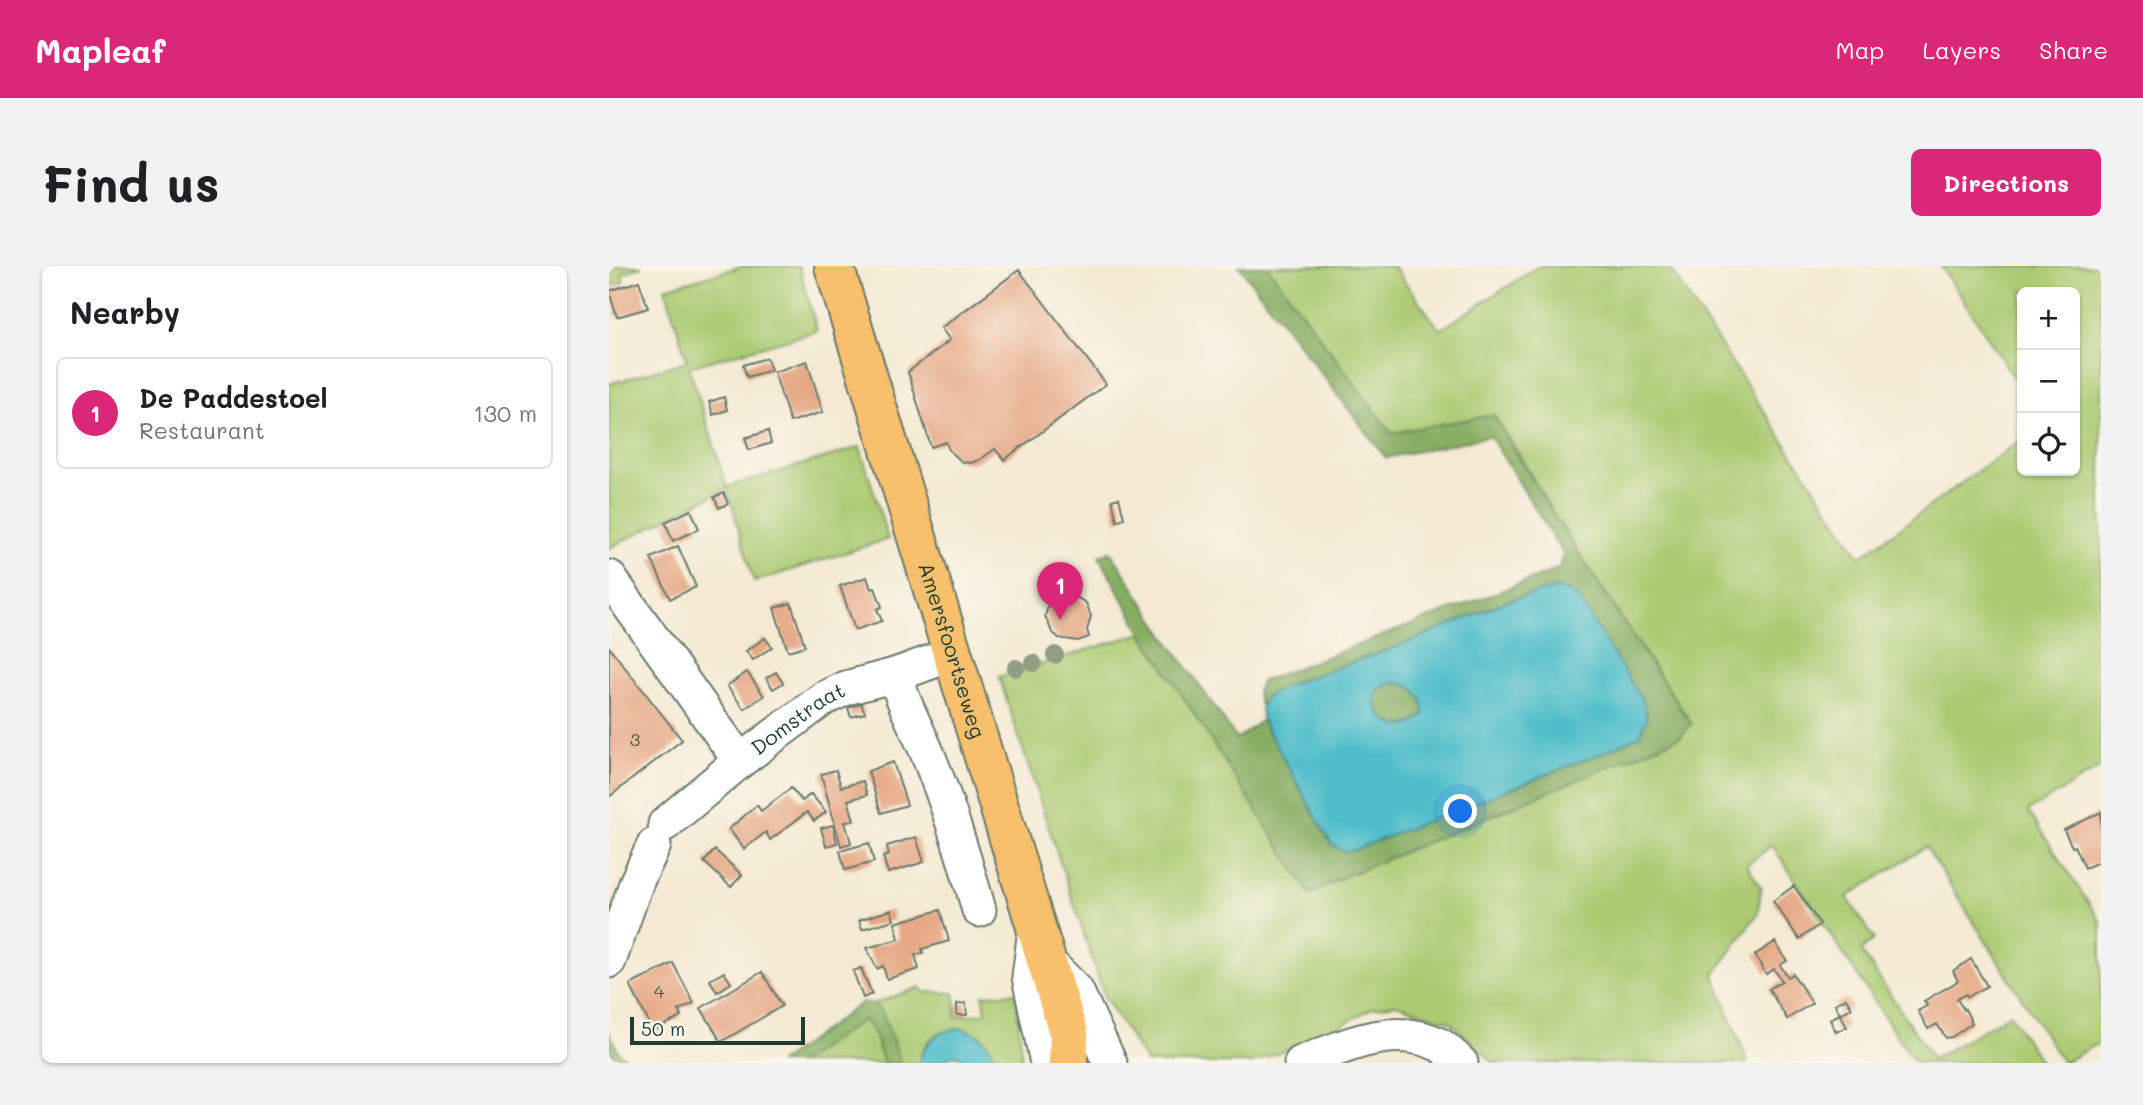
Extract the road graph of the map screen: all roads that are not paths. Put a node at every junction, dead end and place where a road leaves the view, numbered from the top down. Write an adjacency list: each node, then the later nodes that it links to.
1 (834, 266): 3 (main road, Amersfoortseweg)
2 (609, 577): 5 (street)
3 (953, 654): 4 (street, Domstraat); 7 (main road, Amersfoortseweg)
4 (895, 675): 5 (street, Domstraat); 6 (street)
5 (740, 761): 8 (street, Domstraat)
6 (979, 910)
7 (1041, 944): 9 (main road, Amersfoortseweg); 10 (street)
8 (609, 961)
9 (1068, 1056)
10 (1110, 1063)
11 (1301, 1063): 12 (street)
12 (1461, 1063)

